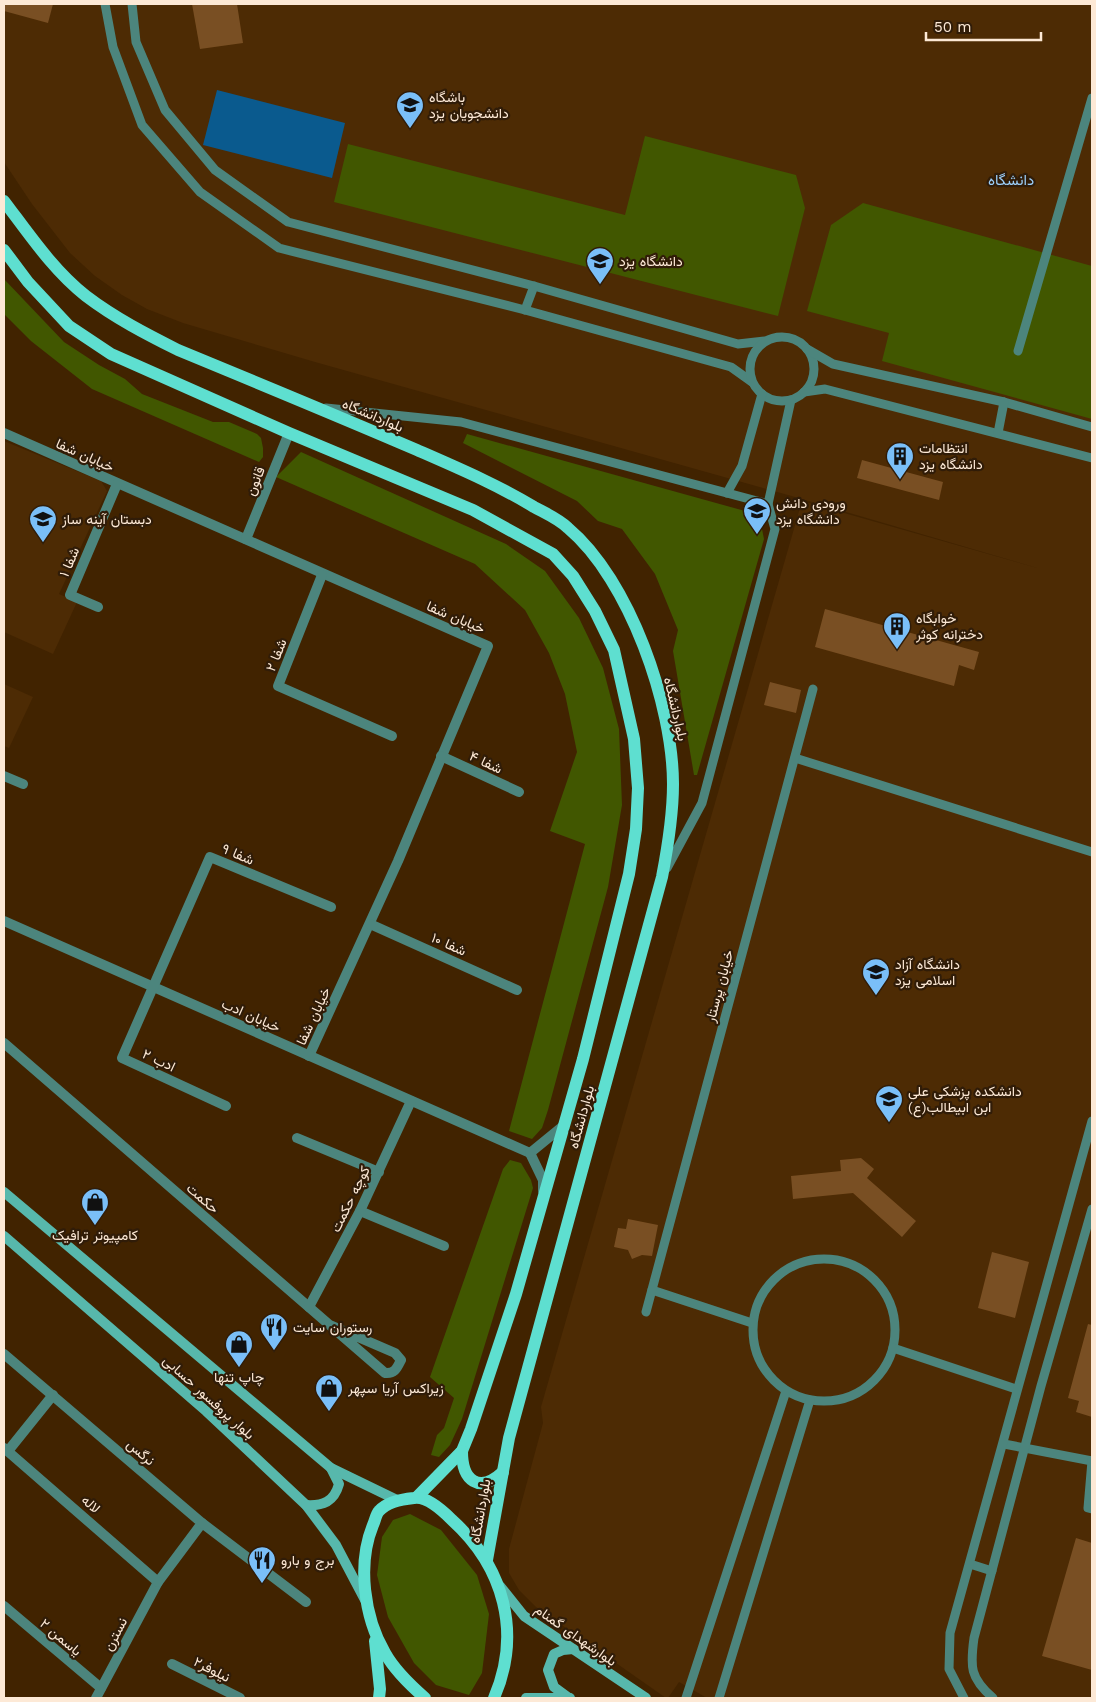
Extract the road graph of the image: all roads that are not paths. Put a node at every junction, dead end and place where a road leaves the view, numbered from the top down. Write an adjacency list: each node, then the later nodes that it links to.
1 (105, 4): 8 (lane)
2 (132, 4): 7 (lane)
3 (1092, 98): 4 (lane)
4 (1090, 119): 11 (lane)
5 (4, 201): 17 (main road, بلواردانشگاه)
6 (4, 250): 20 (main road, بلواردانشگاه)
7 (534, 286): 8 (lane); 9 (lane)
8 (525, 310): 12 (lane)
9 (766, 341): 10 (lane); 12 (lane)
10 (807, 349): 13 (lane); 16 (lane)
11 (1018, 351)
12 (752, 382): 14 (lane)
13 (804, 392): 15 (lane); 21 (lane)
14 (762, 394): 15 (lane); 24 (lane)
15 (791, 400): 25 (lane)
16 (1004, 402): 18 (lane); 21 (lane)
17 (316, 407): 24 (lane); 37 (main road, بلواردانشگاه)
18 (1092, 427)
19 (4, 433): 23 (street, خیابان شفا)
20 (289, 433): 26 (street, قانون); 48 (main road, بلواردانشگاه)
21 (998, 433): 22 (lane)
22 (1092, 458)
23 (117, 484): 26 (street, خیابان شفا); 28 (street, شفا ۱)
24 (727, 493): 25 (lane)
25 (768, 504): 37 (lane)
26 (246, 540): 27 (street, خیابان شفا)
27 (322, 575): 30 (street, شفا ۲); 31 (street, خیابان شفا)
28 (98, 607)
29 (813, 689): 32 (lane, خیابان پرستار)
30 (392, 736)
31 (441, 756): 35 (street, شفا ۴); 40 (street, خیابان شفا)
32 (795, 758): 36 (lane); 58 (lane, خیابان پرستار)
33 (4, 776): 34 (street)
34 (23, 784)
35 (519, 792)
36 (1092, 852)
37 (662, 877): 75 (main road, بلواردانشگاه)
38 (330, 907): 41 (street, شفا ۹)
39 (4, 921): 41 (street, خیابان ادب)
40 (370, 924): 42 (street, شفا ۱۰); 44 (street, خیابان شفا)
41 (152, 987): 44 (street, خیابان ادب); 46 (street, ادب ۲)
42 (517, 990)
43 (4, 1043): 59 (street, حکمت)
44 (309, 1056): 45 (street, خیابان ادب)
45 (411, 1101): 50 (street, خیابان ادب); 51 (street, کوچه حکمت)
46 (226, 1106)
47 (1092, 1121): 65 (lane)
48 (563, 1126): 50 (street); 53 (main road, بلواردانشگاه)
49 (297, 1138): 51 (street)
50 (530, 1153): 53 (street)
51 (379, 1172): 55 (street, کوچه حکمت)
52 (4, 1192): 74 (main road, بلوار پروفسور حسابی)
53 (543, 1198): 72 (main road, بلواردانشگاه)
54 (1092, 1209): 70 (lane)
55 (360, 1211): 57 (street); 59 (street, کوچه حکمت)
56 (4, 1236): 78 (main road, بلوار پروفسور حسابی)
57 (444, 1246)
58 (652, 1290): 60 (lane, خیابان پرستار); 61 (lane)
59 (309, 1307): 62 (street, حکمت)
60 (646, 1312)
61 (752, 1323): 63 (lane); 66 (lane)
62 (330, 1325): 62 (street, حکمت)
63 (893, 1348): 65 (lane); 68 (lane)
64 (4, 1354): 67 (street, نرگس)
65 (1016, 1390): 69 (lane)
66 (786, 1391): 68 (lane); 102 (lane)
67 (53, 1395): 71 (street); 80 (street, نرگس)
68 (810, 1400): 103 (lane)
69 (1004, 1444): 70 (lane); 82 (lane)
70 (1026, 1447): 73 (lane); 83 (lane)
71 (6, 1450): 84 (street, لاله)
72 (462, 1451): 75 (main road); 76 (main road, بلواردانشگاه)
73 (1092, 1461): 79 (lane)
74 (331, 1468): 77 (main road, بلوار پروفسور حسابی); 78 (main road)
75 (503, 1472): 81 (main road, بلواردانشگاه)
76 (417, 1497): 77 (main road); 81 (main road)
77 (397, 1500): 87 (main road)
78 (306, 1505): 87 (main road, بلوار پروفسور حسابی)
79 (1092, 1509)
80 (202, 1523): 84 (street); 86 (street, نرگس)
81 (487, 1560): 85 (main road)
82 (970, 1564): 83 (lane); 104 (lane)
83 (992, 1571): 105 (lane)
84 (158, 1582): 92 (street, نسترن)
85 (498, 1584): 90 (main road, بلوارشهدای گمنام); 98 (main road)
86 (306, 1602)
87 (366, 1603): 89 (main road)
88 (4, 1606): 92 (street, یاسمن ۲)
89 (373, 1629): 96 (main road); 97 (main road)
90 (573, 1649): 100 (main road); 101 (main road, بلوارشهدای گمنام)
91 (172, 1664): 93 (street, نیلوفر۲)
92 (101, 1688): 94 (street, نسترن)
93 (228, 1696): 95 (street, نیلوفر۲)
94 (96, 1698)
95 (240, 1698)
96 (379, 1698)
97 (425, 1698)
98 (494, 1698)
99 (526, 1698): 100 (main road)
100 (570, 1698)
101 (646, 1698)
102 (686, 1698)
103 (719, 1698)
104 (964, 1698)
105 (993, 1698)

